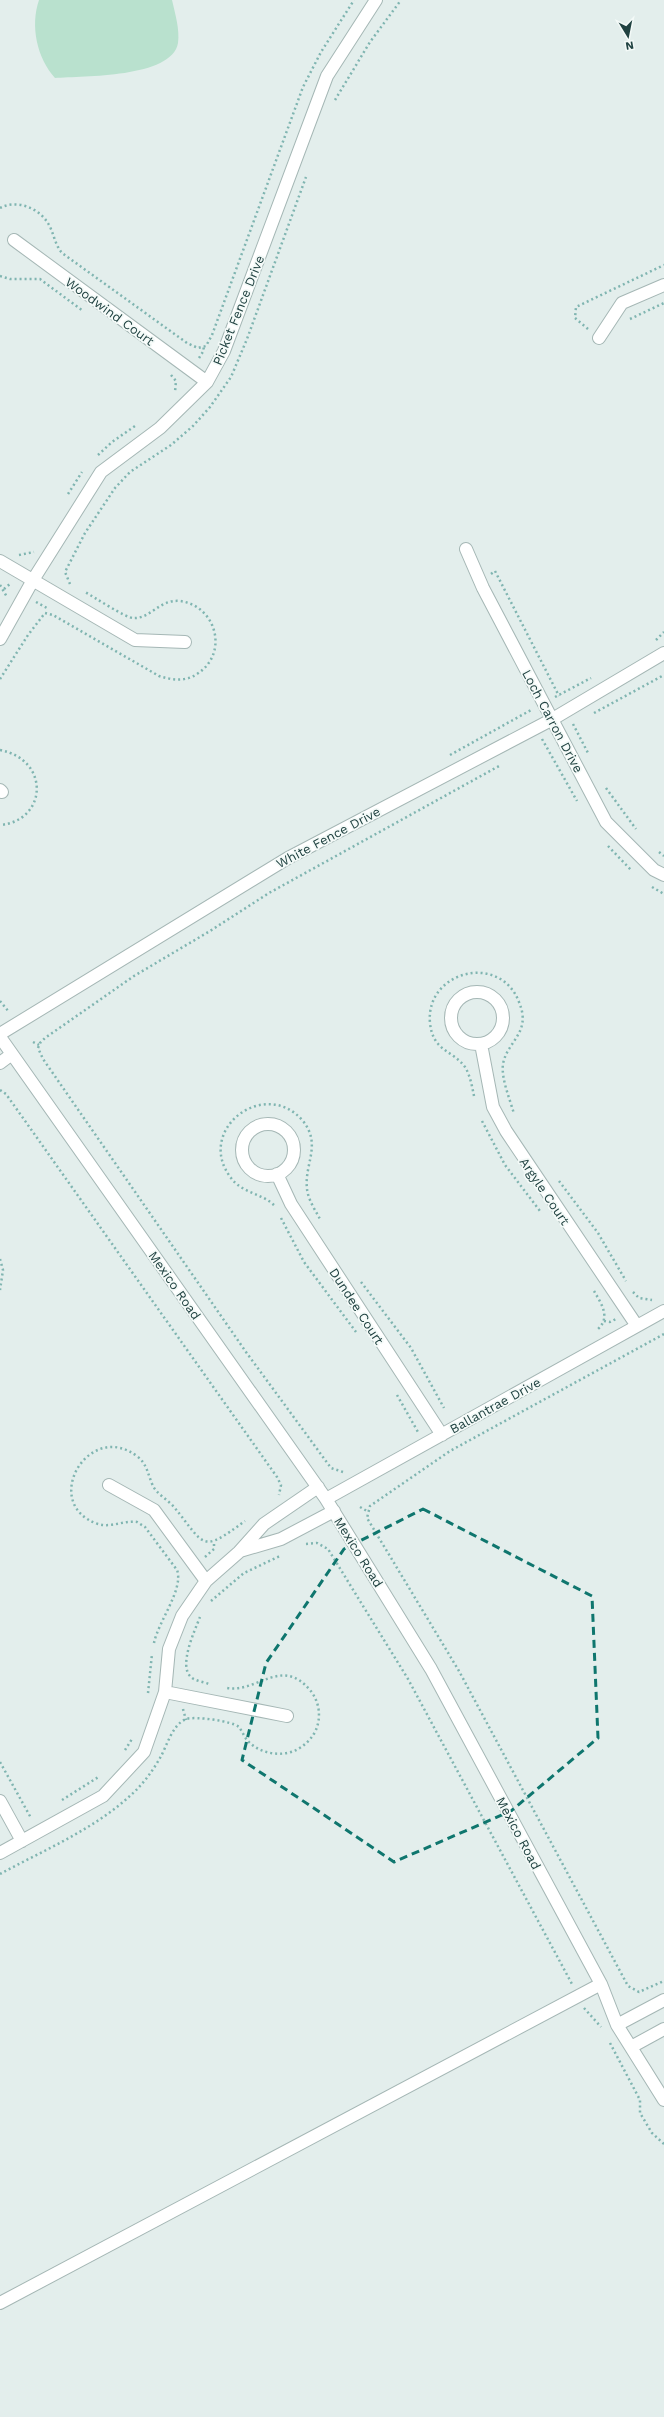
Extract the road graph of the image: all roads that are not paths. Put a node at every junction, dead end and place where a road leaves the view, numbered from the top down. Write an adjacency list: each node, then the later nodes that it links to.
1 (376, 0): 5 (street, Picket Fence Drive)
2 (14, 240): 5 (street, Woodwind Court)
3 (664, 285): 4 (street)
4 (599, 338)
5 (207, 382): 8 (street, Picket Fence Drive)
6 (466, 549): 12 (street, Loch Carron Drive)
7 (0, 561): 8 (street)
8 (33, 580): 9 (street, Picket Fence Drive); 10 (street)
9 (0, 639)
10 (185, 642)
11 (664, 653): 12 (street, White Fence Drive)
12 (551, 720): 13 (street, Loch Carron Drive); 14 (street, White Fence Drive)
13 (664, 875)
14 (0, 1036): 16 (street, Mexico Road)
15 (481, 1044): 15 (street); 20 (street, Argyle Court)
16 (12, 1054): 17 (street); 23 (street, Mexico Road)
17 (0, 1063)
18 (277, 1174): 18 (street); 21 (street, Dundee Court)
19 (664, 1311): 20 (street, Ballantrae Drive)
20 (637, 1326): 21 (street, Ballantrae Drive)
21 (442, 1435): 24 (street, Ballantrae Drive)
22 (109, 1485): 27 (street)
23 (318, 1487): 24 (street, Mexico Road); 26 (street)
24 (326, 1498): 25 (street, Mexico Road)
25 (334, 1511): 26 (street); 33 (street, Mexico Road)
26 (239, 1552): 27 (street)
27 (206, 1581): 28 (street)
28 (165, 1692): 29 (street); 31 (street)
29 (287, 1716)
30 (0, 1801): 31 (street)
31 (22, 1841): 32 (street)
32 (0, 1853)
33 (600, 1984): 35 (street, Mexico Road); 39 (street)
34 (664, 2000): 35 (street)
35 (617, 2025): 37 (street, Mexico Road)
36 (664, 2029): 37 (street)
37 (631, 2047): 38 (street, Mexico Road)
38 (664, 2100)
39 (0, 2303)

